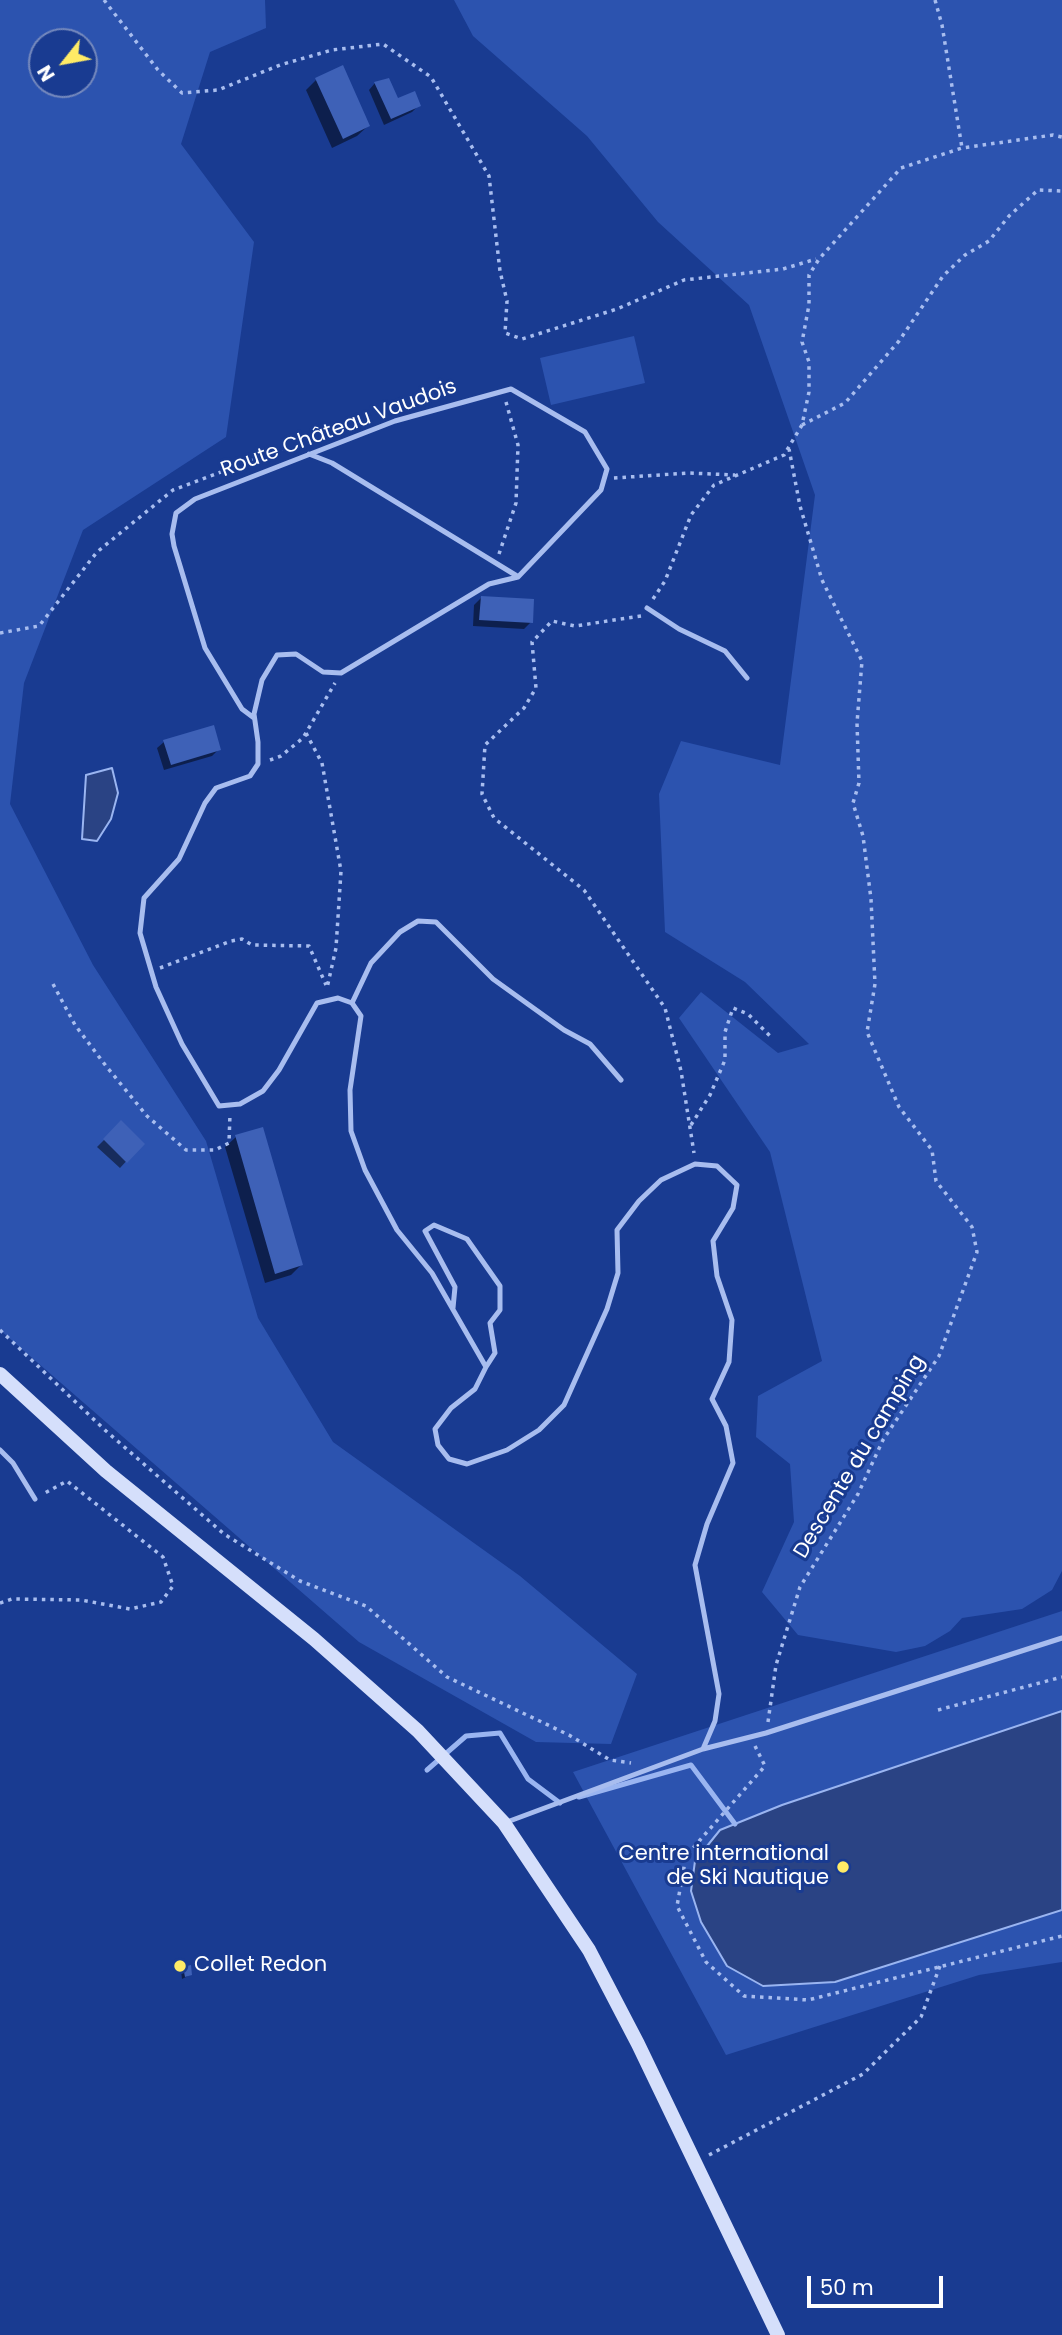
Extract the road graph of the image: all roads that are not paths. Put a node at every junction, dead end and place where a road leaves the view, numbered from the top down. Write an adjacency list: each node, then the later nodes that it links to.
1 (309, 454): 2 (lane); 2 (lane, Route Château Vaudois); 5 (lane, Route Château Vaudois)
2 (518, 577): 5 (lane)
3 (647, 608): 4 (lane)
4 (747, 678)
5 (254, 718): 6 (lane)
6 (352, 1003): 7 (lane); 8 (lane)
7 (621, 1080)
8 (453, 1308): 9 (lane); 9 (lane)
9 (486, 1367): 14 (lane)
10 (0, 1374): 15 (main road)
11 (0, 1450): 12 (lane)
12 (36, 1499)
13 (1062, 1638): 14 (lane)
14 (703, 1749): 15 (lane)
15 (504, 1823): 16 (main road)
16 (778, 2335)

